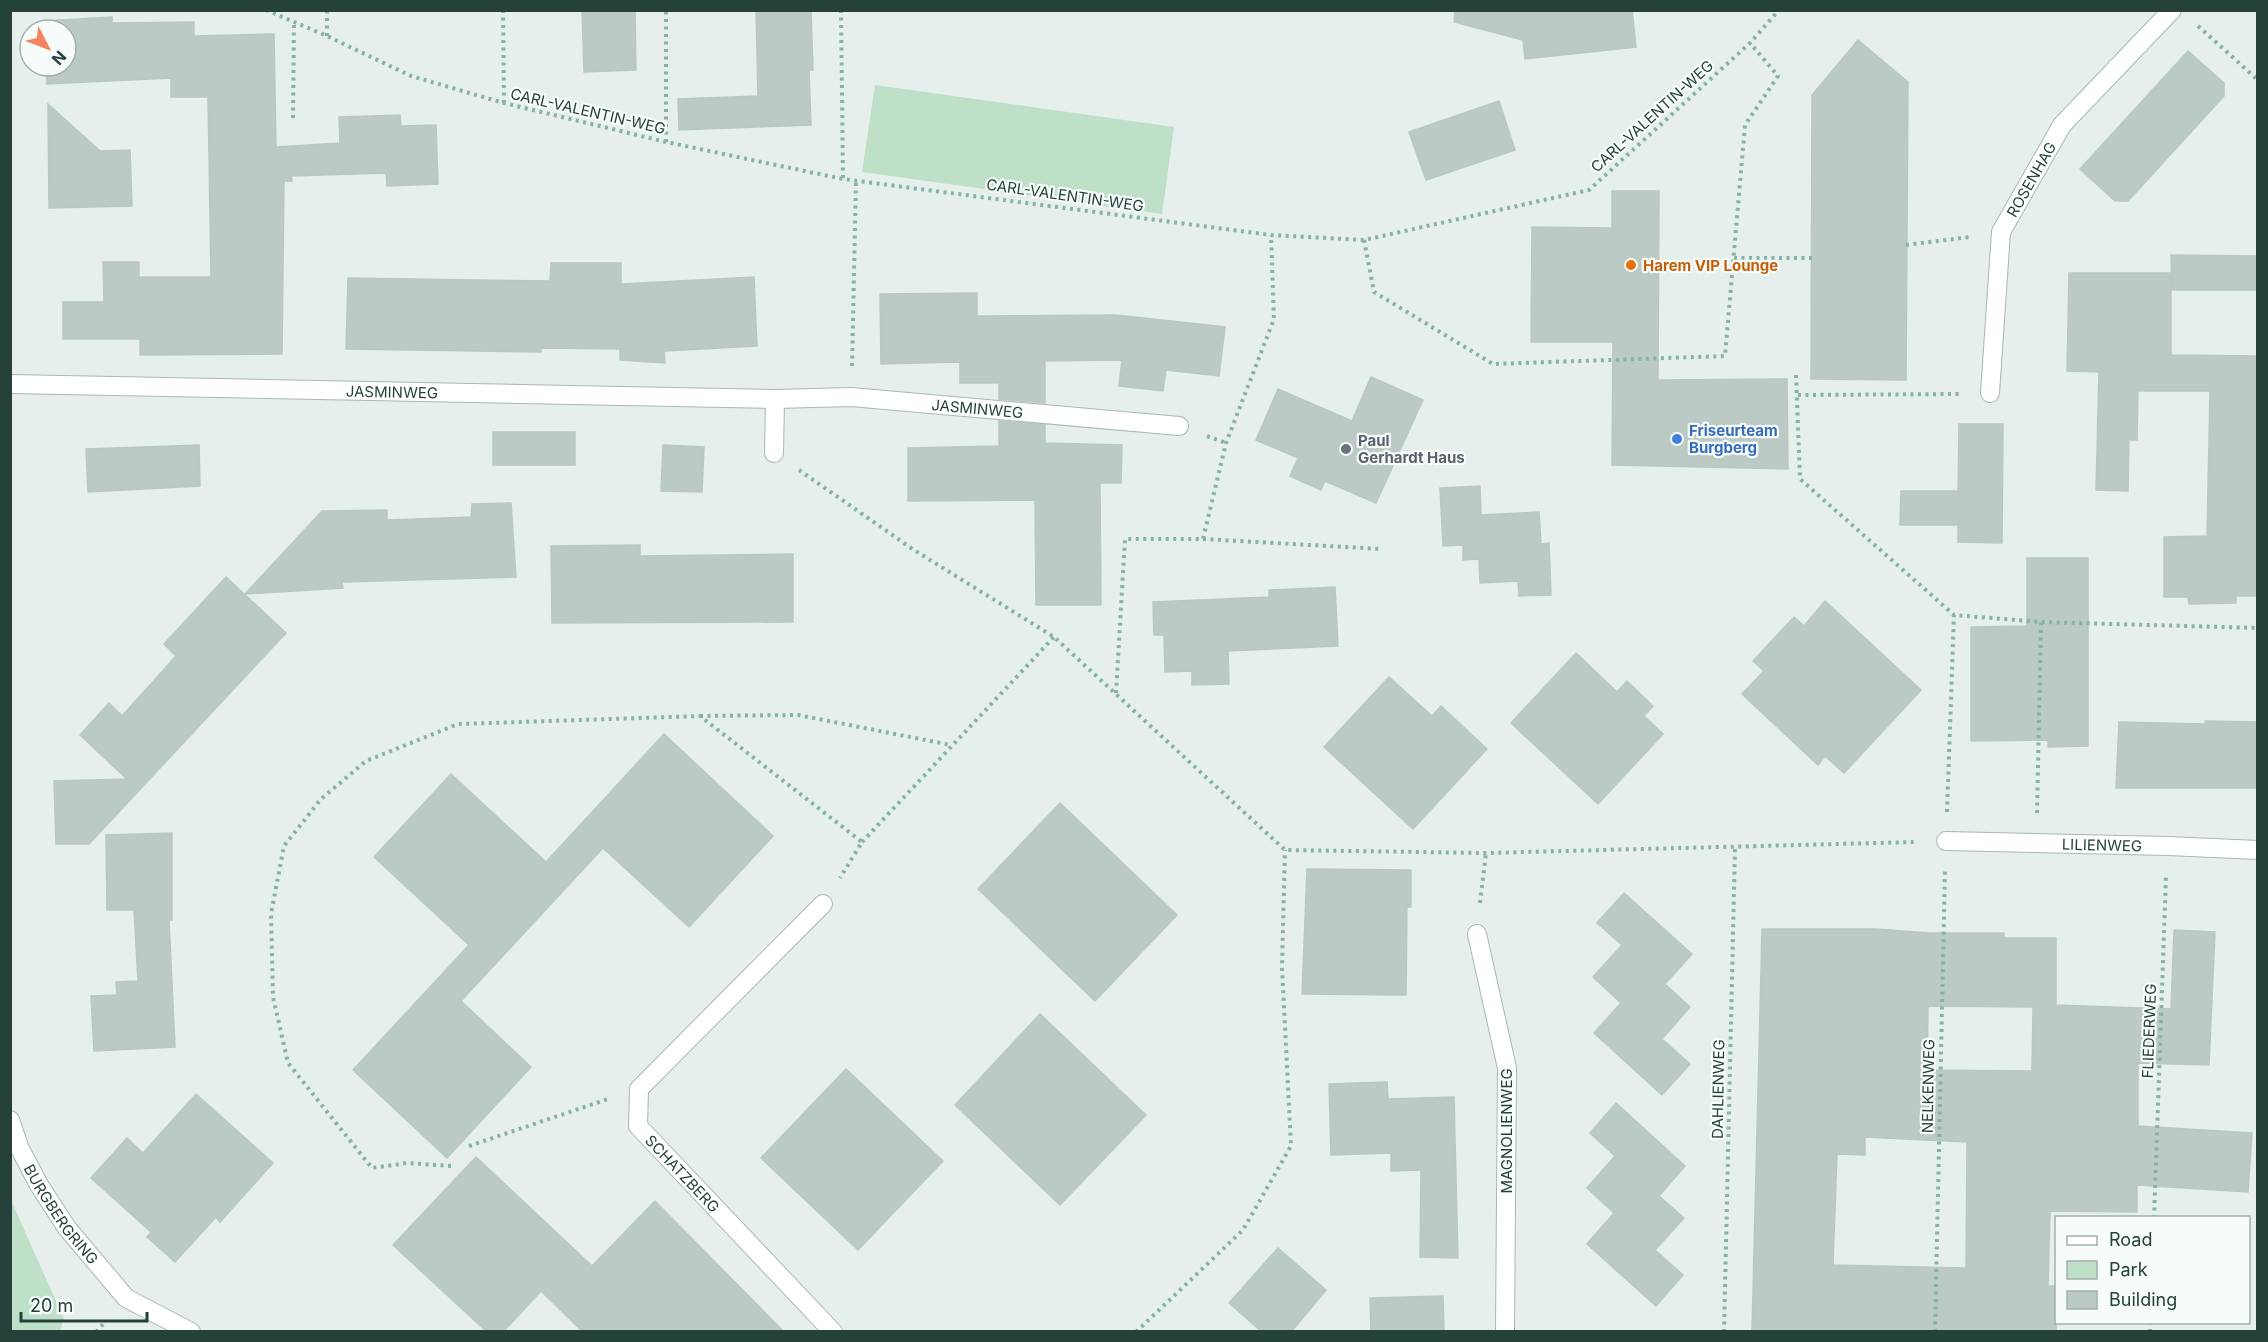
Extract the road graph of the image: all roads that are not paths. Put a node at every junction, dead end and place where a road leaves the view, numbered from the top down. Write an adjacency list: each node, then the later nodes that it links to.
1 (2172, 10): 3 (street, ROSENHAG)
2 (10, 384): 4 (street, JASMINWEG)
3 (1990, 393)
4 (775, 399): 5 (street, JASMINWEG); 6 (street)
5 (1179, 426)
6 (774, 453)
7 (1946, 842): 8 (street, LILIENWEG)
8 (2258, 850)
9 (823, 904): 13 (street, SCHATZBERG)
10 (1477, 934): 14 (street, MAGNOLIENWEG)
11 (10, 1120): 12 (street, BURGBERGRING)
12 (191, 1332)
13 (833, 1332)
14 (1505, 1332)

